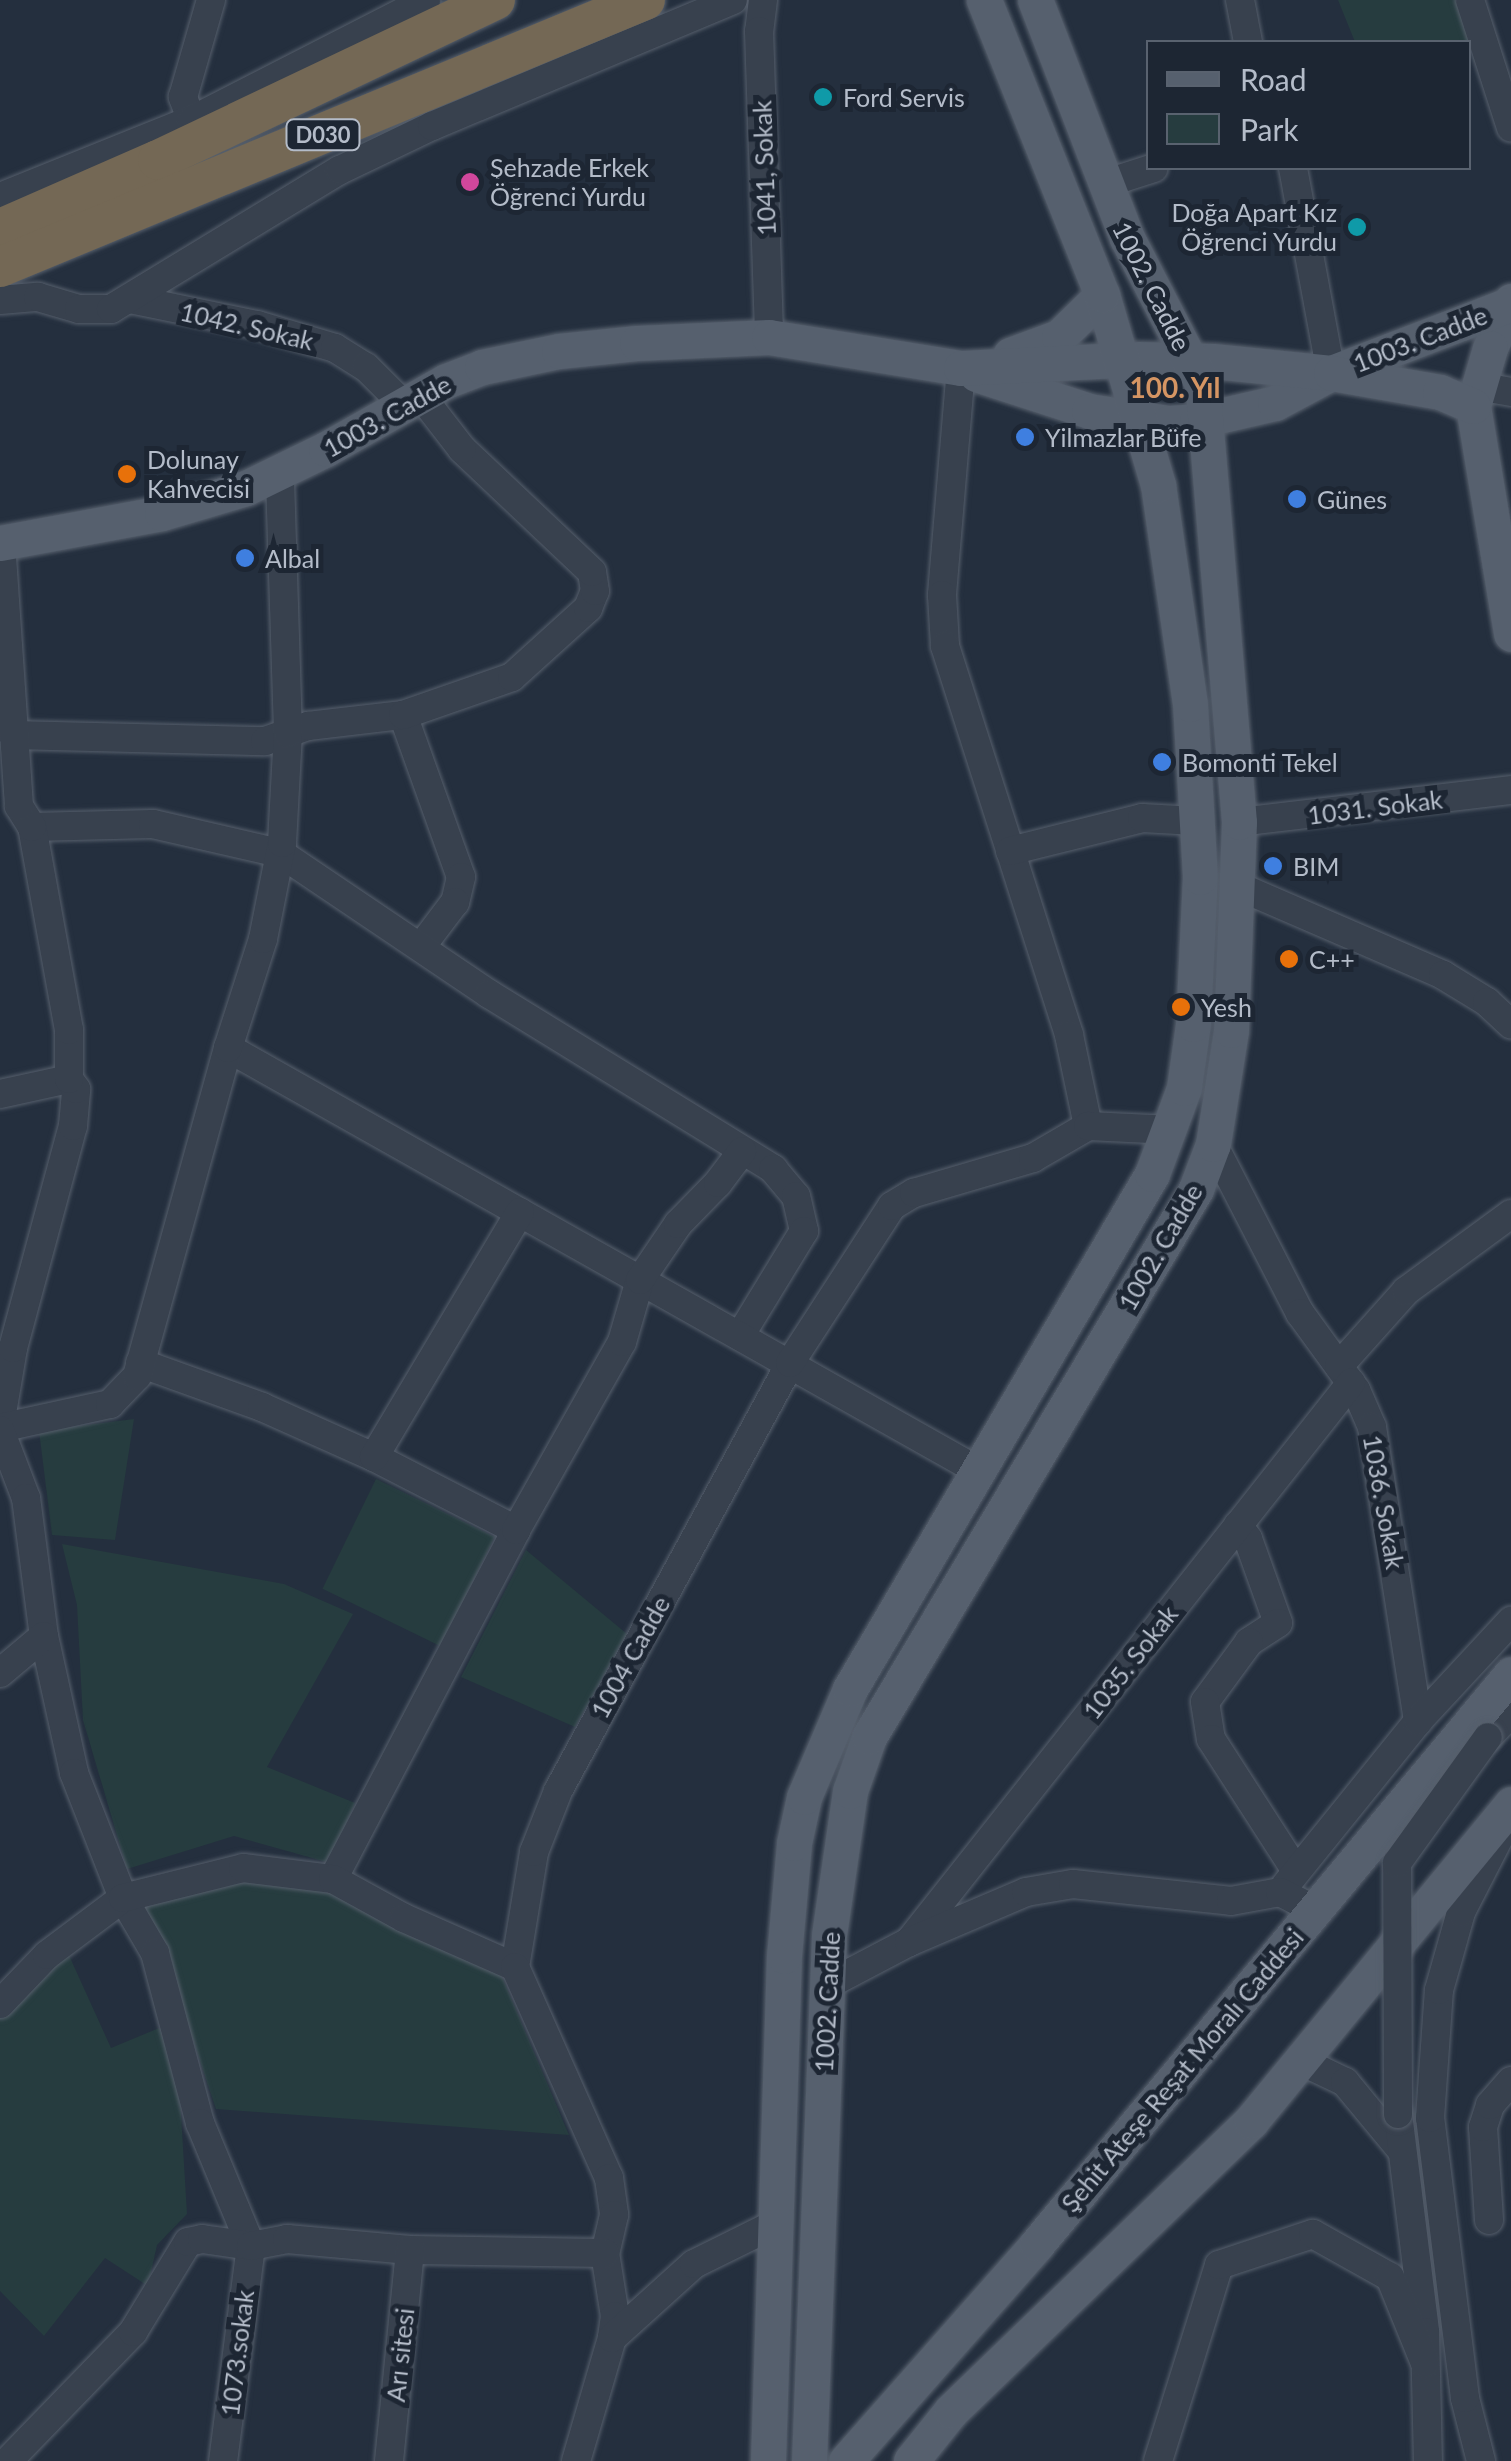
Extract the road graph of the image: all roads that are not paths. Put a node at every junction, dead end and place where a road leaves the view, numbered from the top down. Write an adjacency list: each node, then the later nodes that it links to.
1 (211, 0): 14 (street)
2 (426, 0): 14 (street)
3 (494, 0): 14 (highway, D030)
4 (645, 0): 20 (highway, D030)
5 (733, 0): 22 (street)
6 (762, 0): 25 (street, 1041, Sokak)
7 (984, 0): 21 (main road, 1002. Cadde)
8 (1034, 0): 17 (main road, 1002. Cadde)
9 (1240, 0): 11 (street)
10 (1470, 0): 12 (street)
11 (1248, 40)
12 (1478, 57): 13 (street)
13 (1511, 128)
14 (196, 130): 18 (street); 19 (highway, D030)
15 (1148, 170): 17 (street)
16 (1292, 170): 29 (street)
17 (1104, 184): 27 (main road, 1002. Cadde)
18 (0, 197)
19 (0, 229)
20 (0, 266)
21 (1102, 295): 26 (main road, 1002. Cadde); 28 (main road)
22 (130, 299): 23 (street); 31 (street, 1042. Sokak)
23 (0, 300)
24 (1510, 303): 29 (main road, 1003. Cadde); 30 (main road)
25 (769, 337): 28 (main road, 1003. Cadde); 31 (main road, 1003. Cadde)
26 (1123, 360): 27 (main road, 1003. Cadde); 28 (main road, 1003. Cadde); 33 (main road, 1002. Cadde)
27 (1190, 360): 29 (main road, 1003. Cadde); 32 (main road, 1002. Cadde)
28 (961, 368): 33 (main road, 1003. Cadde); 44 (street)
29 (1332, 373): 30 (main road); 32 (main road, 1003. Cadde)
30 (1487, 395): 36 (main road)
31 (412, 400): 34 (main road, 1003. Cadde); 37 (street, 1042. Sokak)
32 (1208, 419): 33 (main road, 1003. Cadde); 42 (main road, 1002. Cadde)
33 (1142, 420): 41 (main road, 1002. Cadde)
34 (280, 472): 35 (main road, 1003. Cadde); 38 (street)
35 (0, 543): 39 (street)
36 (1511, 634)
37 (403, 715): 38 (street); 47 (street)
38 (288, 734): 39 (street); 45 (street)
39 (13, 735): 43 (street)
40 (1511, 790): 42 (street, 1031. Sokak)
41 (1196, 821): 42 (main road); 44 (street); 53 (main road, 1002. Cadde)
42 (1239, 822): 46 (main road, 1002. Cadde)
43 (32, 828): 45 (street); 50 (street)
44 (1010, 851): 52 (street)
45 (280, 854): 47 (street); 49 (street)
46 (1240, 887): 48 (street); 54 (main road, 1002. Cadde)
47 (421, 946): 55 (street)
48 (1511, 1024)
49 (228, 1048): 56 (street); 60 (street)
50 (69, 1078): 51 (street); 63 (street)
51 (0, 1094)
52 (1088, 1126): 53 (street); 61 (street, 1004 Cadde)
53 (1172, 1130): 54 (main road); 65 (main road, 1002. Cadde)
54 (1213, 1144): 62 (street, 1036. Sokak); 66 (main road, 1002. Cadde)
55 (742, 1150): 58 (street); 59 (street)
56 (520, 1212): 58 (street); 64 (street)
57 (1511, 1214): 62 (street, 1035. Sokak)
58 (640, 1280): 59 (street); 68 (street)
59 (740, 1336): 61 (street)
60 (140, 1364): 63 (street); 64 (street)
61 (790, 1364): 65 (street); 82 (street, 1004 Cadde)
62 (1345, 1374): 67 (street, 1035. Sokak); 74 (street, 1036. Sokak)
63 (0, 1428): 70 (street)
64 (374, 1457): 68 (street)
65 (977, 1470): 66 (main road); 83 (main road, 1002. Cadde)
66 (1016, 1491): 84 (main road, 1002. Cadde)
67 (1238, 1525): 78 (street); 81 (street, 1035. Sokak)
68 (516, 1530): 77 (street)
69 (1511, 1621): 74 (street)
70 (44, 1636): 71 (street); 79 (street)
71 (0, 1673)
72 (1511, 1674): 80 (main road, Şehit Ateşe Reşat Moralı Caddesi)
73 (1511, 1713): 88 (street, bridge)
74 (1418, 1722): 78 (street)
75 (1511, 1804): 86 (main road)
76 (1511, 1813): 90 (street)
77 (334, 1879): 79 (street); 82 (street)
78 (1288, 1882): 80 (street); 81 (street)
79 (123, 1898): 85 (street); 93 (street)
80 (1315, 1910): 104 (main road, Şehit Ateşe Reşat Moralı Caddesi)
81 (909, 1942): 84 (street)
82 (515, 1967): 95 (street)
83 (783, 1984): 84 (main road); 91 (main road, 1002. Cadde)
84 (827, 1985): 92 (main road, 1002. Cadde)
85 (0, 2004)
86 (1300, 2061): 88 (street); 105 (main road)
87 (1511, 2081): 89 (street)
88 (1402, 2152): 97 (street)
89 (1500, 2220): 90 (street)
90 (1444, 2223): 108 (street)
91 (775, 2224): 92 (main road); 96 (street); 102 (main road, 1002. Cadde)
92 (818, 2224): 103 (main road, 1002. Cadde)
93 (251, 2246): 94 (street); 98 (street); 99 (street, 1073.sokak)
94 (410, 2250): 95 (street); 100 (street, Arı sitesi)
95 (605, 2253): 96 (street)
96 (612, 2338): 101 (street)
97 (1426, 2363): 106 (street); 107 (street)
98 (3, 2461)
99 (224, 2461)
100 (389, 2461)
101 (576, 2461)
102 (768, 2461)
103 (809, 2461)
104 (846, 2461)
105 (911, 2461)
106 (1158, 2461)
107 (1428, 2461)
108 (1481, 2461)

